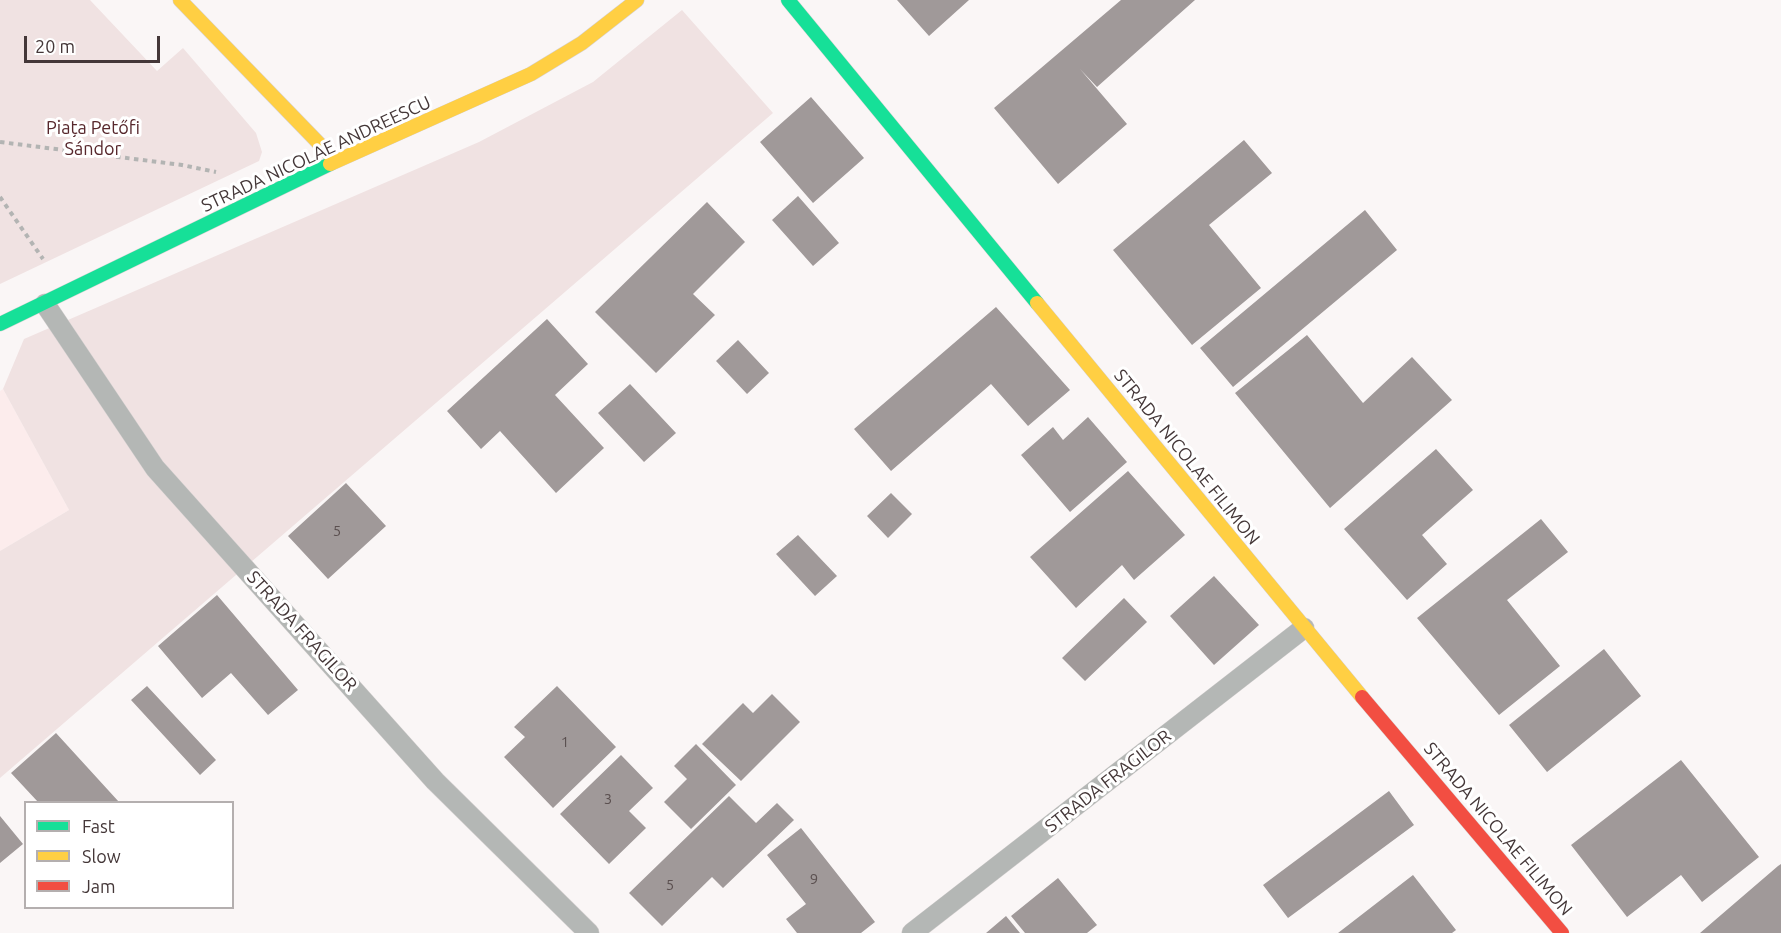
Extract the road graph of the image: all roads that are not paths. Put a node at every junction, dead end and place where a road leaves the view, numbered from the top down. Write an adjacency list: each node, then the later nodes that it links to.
1 (180, 0): 4 (street)
2 (637, 0): 4 (street, STRADA NICOLAE ANDREESCU)
3 (788, 0): 7 (street, STRADA NICOLAE FILIMON)
4 (336, 161): 5 (street, STRADA NICOLAE ANDREESCU)
5 (45, 304): 6 (street, STRADA NICOLAE ANDREESCU); 8 (lane, STRADA FRAGILOR)
6 (0, 324)
7 (1304, 628): 9 (lane, STRADA FRAGILOR); 10 (street, STRADA NICOLAE FILIMON)
8 (589, 933)
9 (912, 933)
10 (1562, 933)

